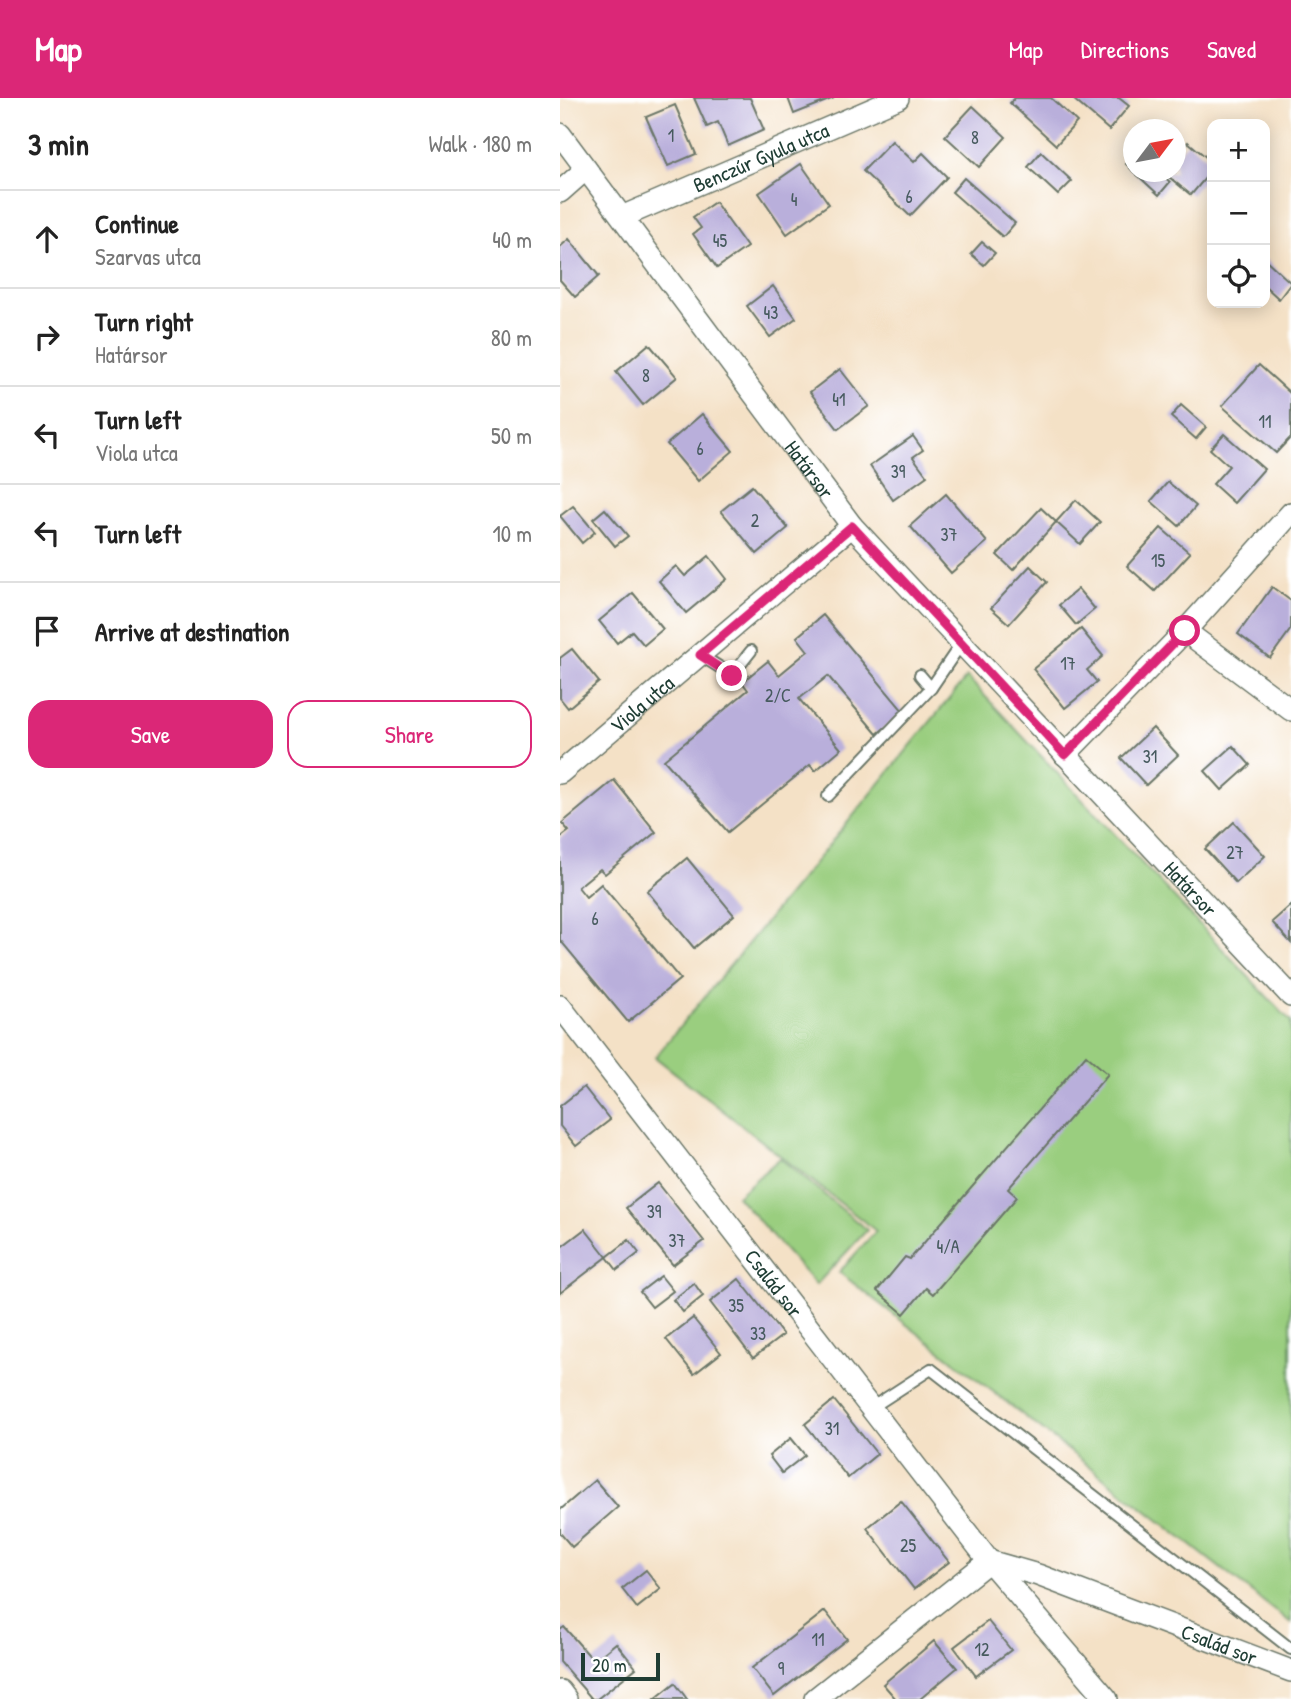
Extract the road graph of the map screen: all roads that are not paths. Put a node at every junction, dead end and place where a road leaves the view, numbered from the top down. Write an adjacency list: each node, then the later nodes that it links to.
1 (898, 98): 5 (street, Benczúr Gyula utca)
2 (560, 134): 3 (street, Határsor)
3 (586, 169): 4 (street); 5 (street, Határsor)
4 (560, 192)
5 (624, 216): 7 (street, Határsor)
6 (1291, 513): 8 (street)
7 (852, 526): 9 (street, Határsor); 11 (street, Viola utca)
8 (1185, 631): 14 (street); 15 (street)
9 (961, 644): 13 (lane); 15 (street, Határsor)
10 (751, 651): 11 (lane)
11 (700, 655): 16 (street, Viola utca)
12 (920, 675): 13 (lane)
13 (930, 688): 17 (lane)
14 (1291, 710)
15 (1065, 755): 18 (street, Határsor)
16 (560, 773)
17 (828, 796)
18 (1291, 996)
19 (560, 1006): 20 (street, Család sor)
20 (872, 1408): 21 (street, Család sor); 22 (lane)
21 (989, 1561): 23 (street, Család sor); 26 (street); 27 (street, Család sor)
22 (1291, 1649)
23 (1291, 1671)
24 (560, 1691): 25 (street)
25 (566, 1699)
26 (815, 1699)
27 (1107, 1699)

